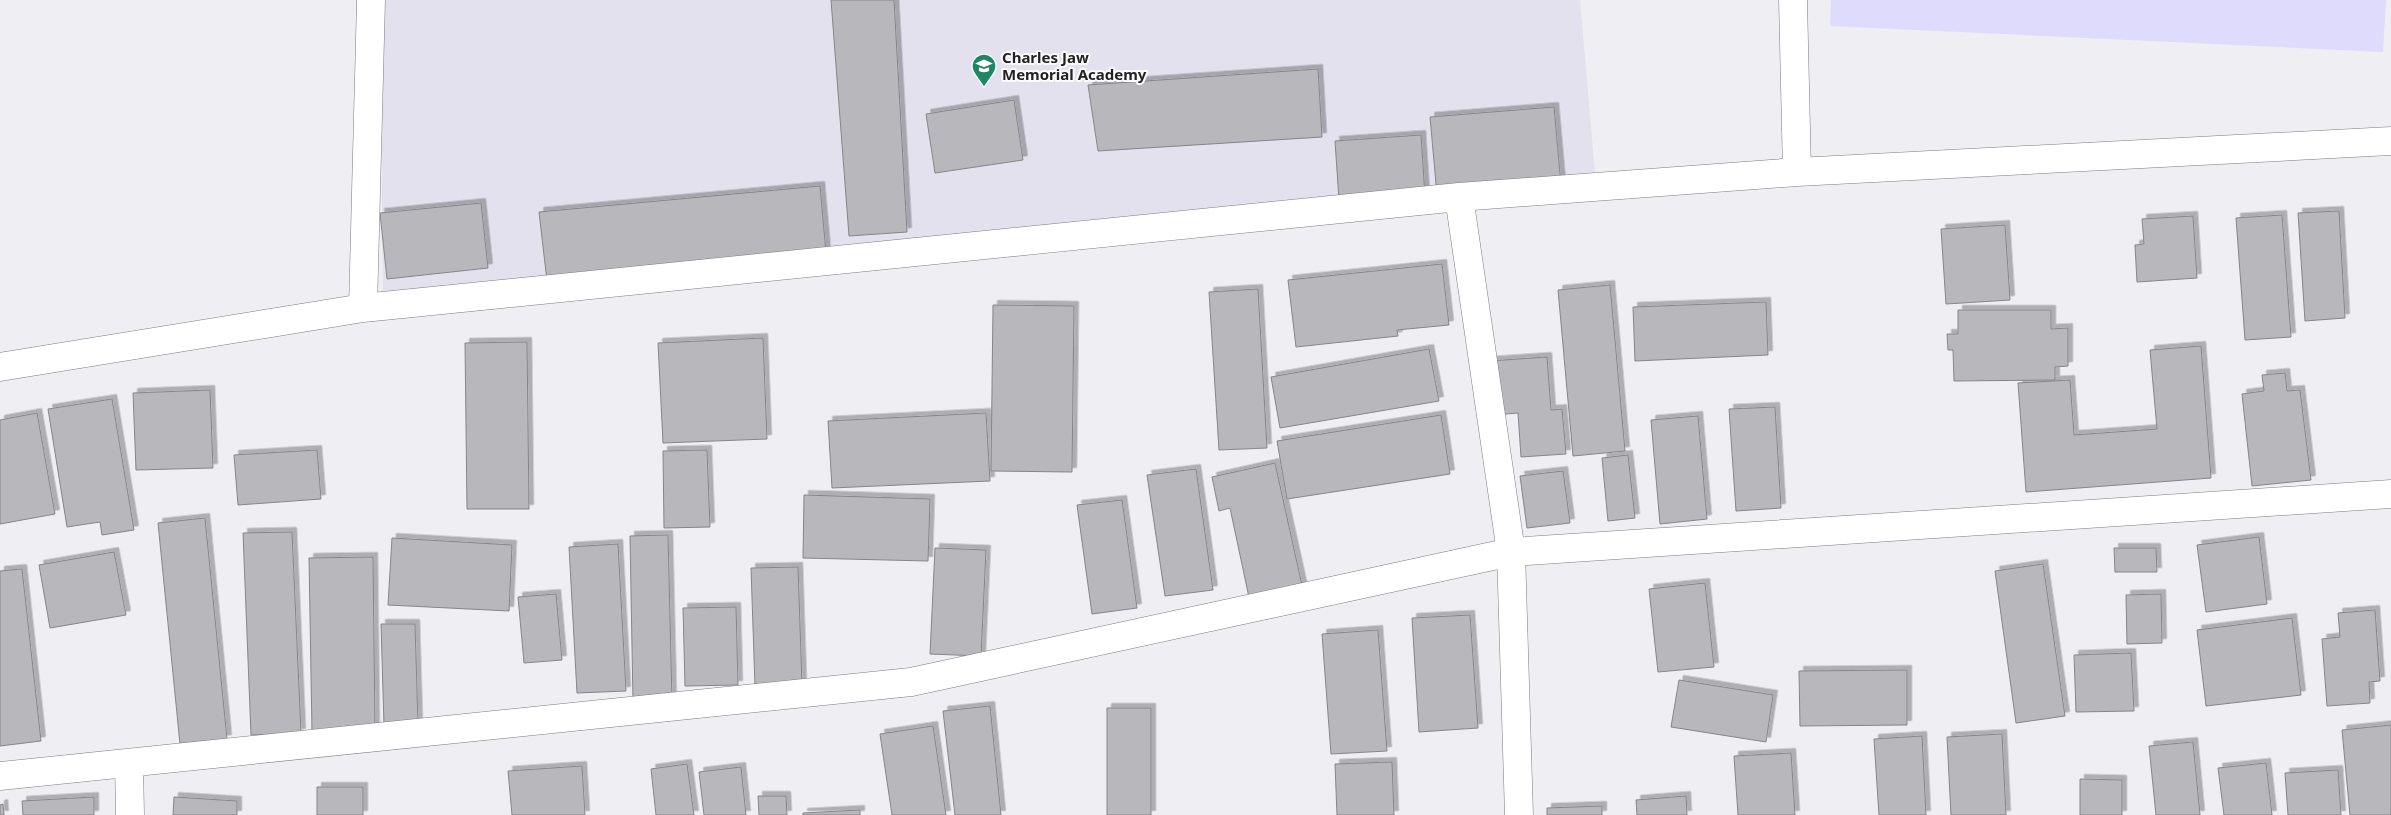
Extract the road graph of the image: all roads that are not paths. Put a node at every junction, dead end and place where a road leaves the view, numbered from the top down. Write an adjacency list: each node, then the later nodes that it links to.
1 (371, 0): 6 (street)
2 (1793, 0): 4 (street)
3 (2391, 141): 4 (street)
4 (1797, 172): 5 (street)
5 (1459, 197): 6 (street); 9 (street)
6 (363, 308): 7 (street)
7 (0, 367)
8 (2391, 494): 9 (street)
9 (1511, 552): 10 (street); 13 (street)
10 (129, 763): 11 (street); 12 (street)
11 (0, 776)
12 (130, 815)
13 (1520, 815)

